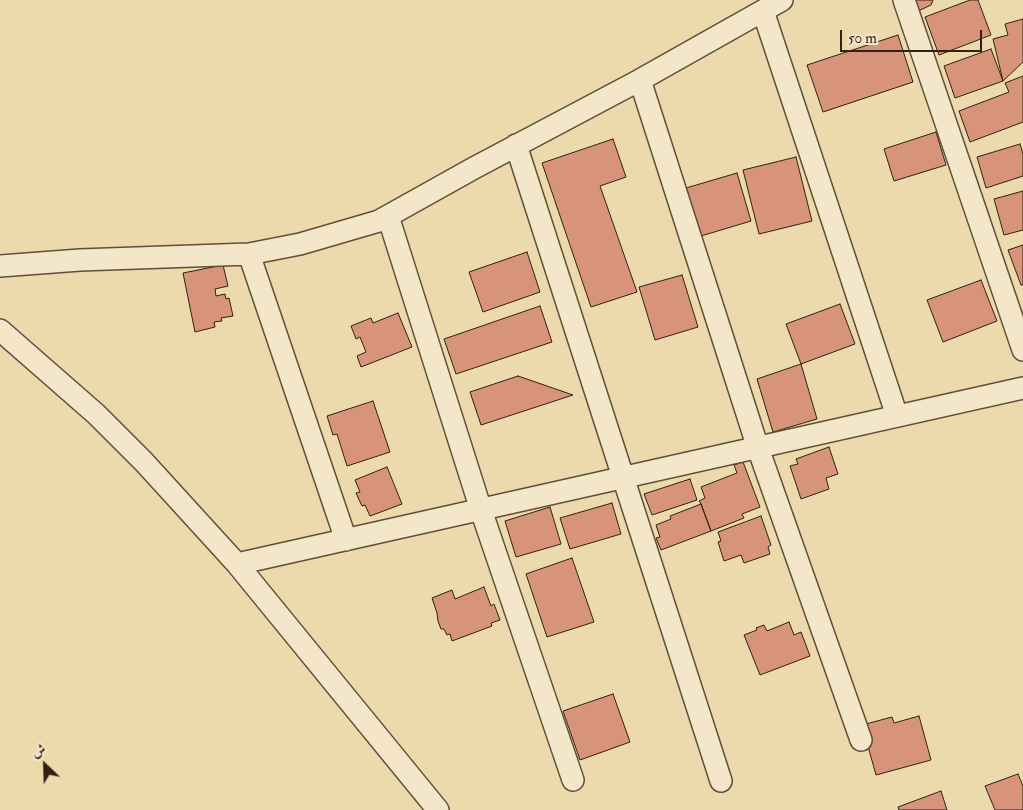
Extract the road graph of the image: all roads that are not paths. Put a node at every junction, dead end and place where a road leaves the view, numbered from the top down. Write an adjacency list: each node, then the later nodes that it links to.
1 (782, 0): 3 (street)
2 (904, 0): 10 (street)
3 (763, 11): 4 (street); 12 (street)
4 (640, 80): 5 (street); 13 (street)
5 (516, 145): 6 (street); 14 (street)
6 (388, 216): 7 (street); 15 (street)
7 (249, 254): 8 (street); 16 (street)
8 (0, 266)
9 (0, 330): 17 (street)
10 (1023, 350)
11 (1023, 388): 12 (street)
12 (898, 416): 13 (street)
13 (758, 448): 14 (street); 18 (street)
14 (623, 478): 15 (street); 20 (street)
15 (481, 510): 16 (street); 19 (street)
16 (346, 540): 17 (street)
17 (237, 564): 21 (street)
18 (860, 740)
19 (573, 780)
20 (722, 781)
21 (438, 810)

